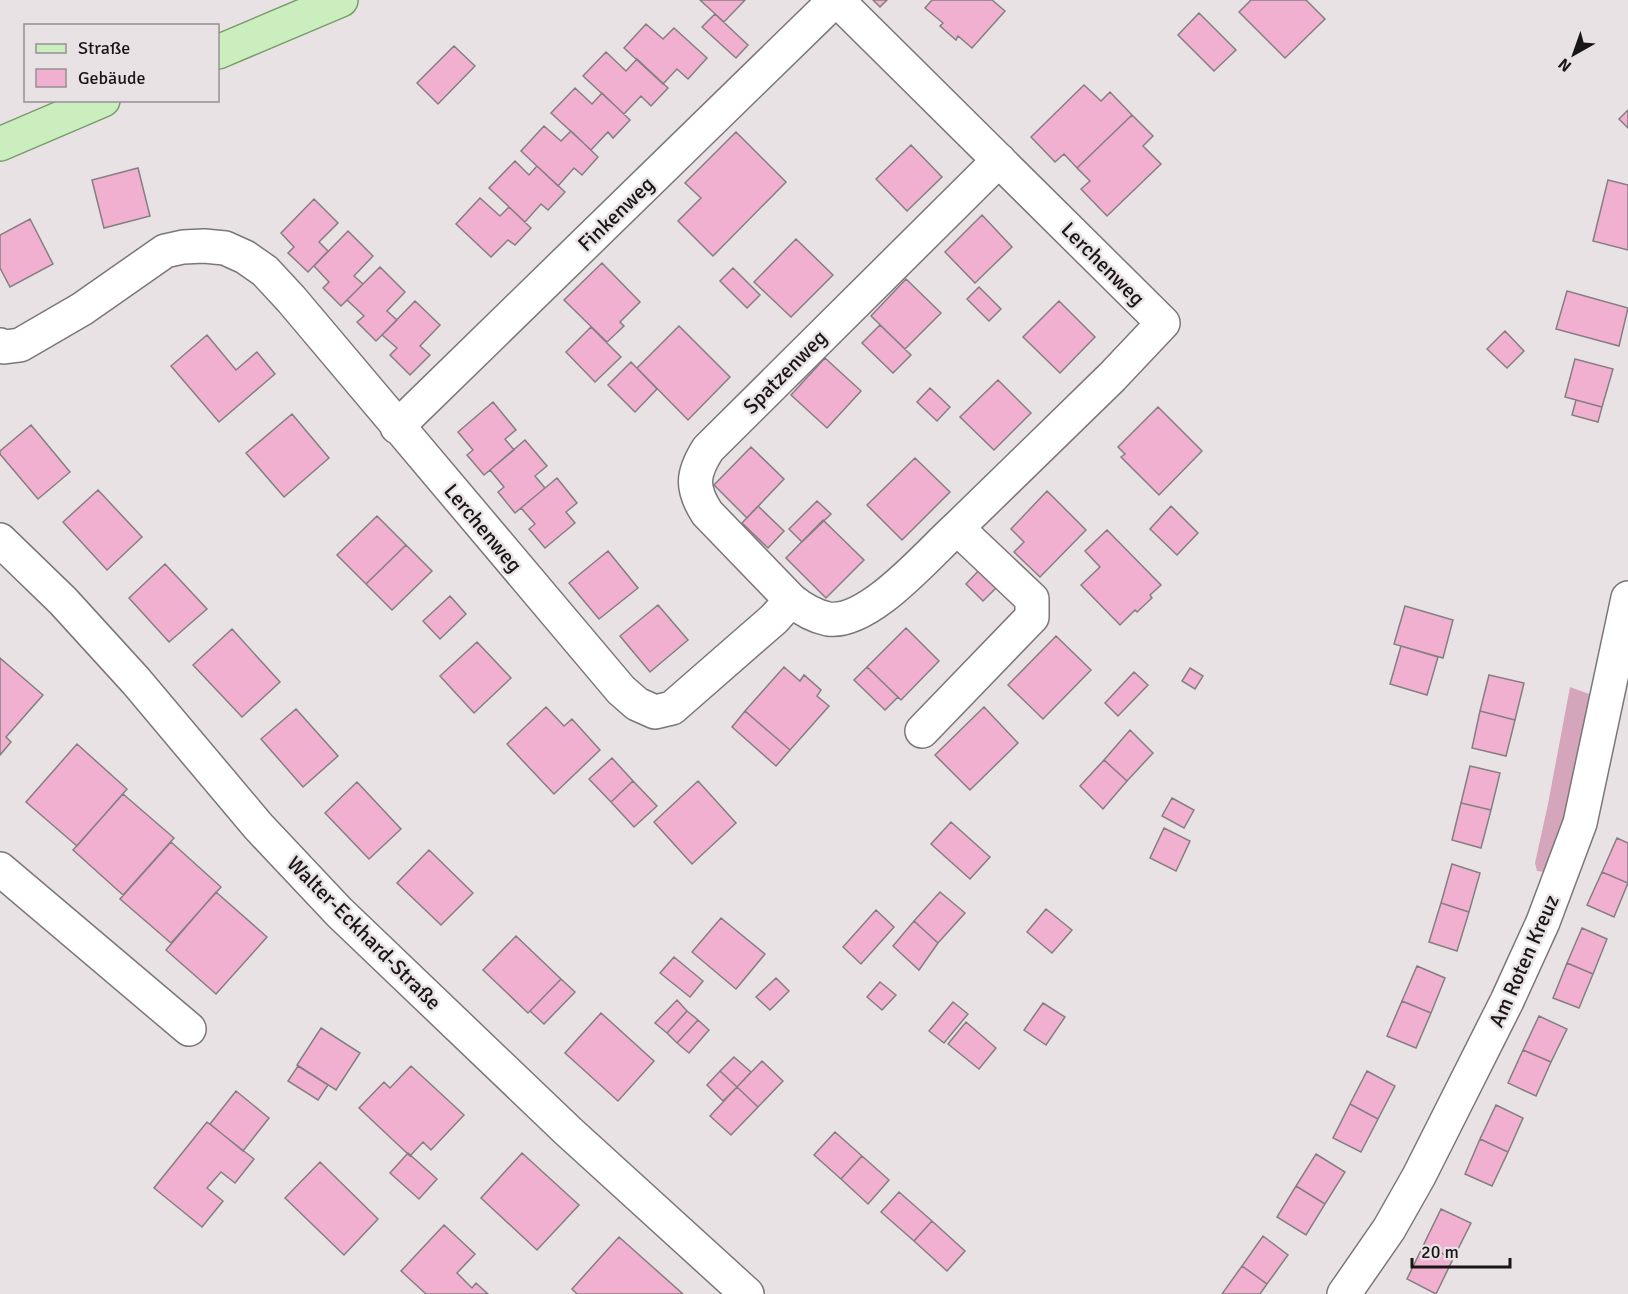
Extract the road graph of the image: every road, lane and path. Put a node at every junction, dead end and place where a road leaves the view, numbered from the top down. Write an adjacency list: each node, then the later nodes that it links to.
1 (341, 0): 3 (main road)
2 (836, 0): 6 (street, Lerchenweg); 8 (street, Finkenweg)
3 (219, 52)
4 (98, 102): 5 (main road)
5 (0, 144)
6 (999, 160): 9 (street, Lerchenweg); 12 (street, Spatzenweg)
7 (0, 345): 8 (street, Lerchenweg)
8 (397, 427): 12 (street, Lerchenweg)
9 (957, 528): 12 (street, Lerchenweg); 13 (street)
10 (2, 548): 16 (street, Walter-Eckhard-Straße)
11 (1628, 598): 17 (street, Am Roten Kreuz)
12 (791, 600)
13 (922, 731)
14 (0, 869): 15 (street)
15 (189, 1029)
16 (747, 1294)
17 (1344, 1294)

